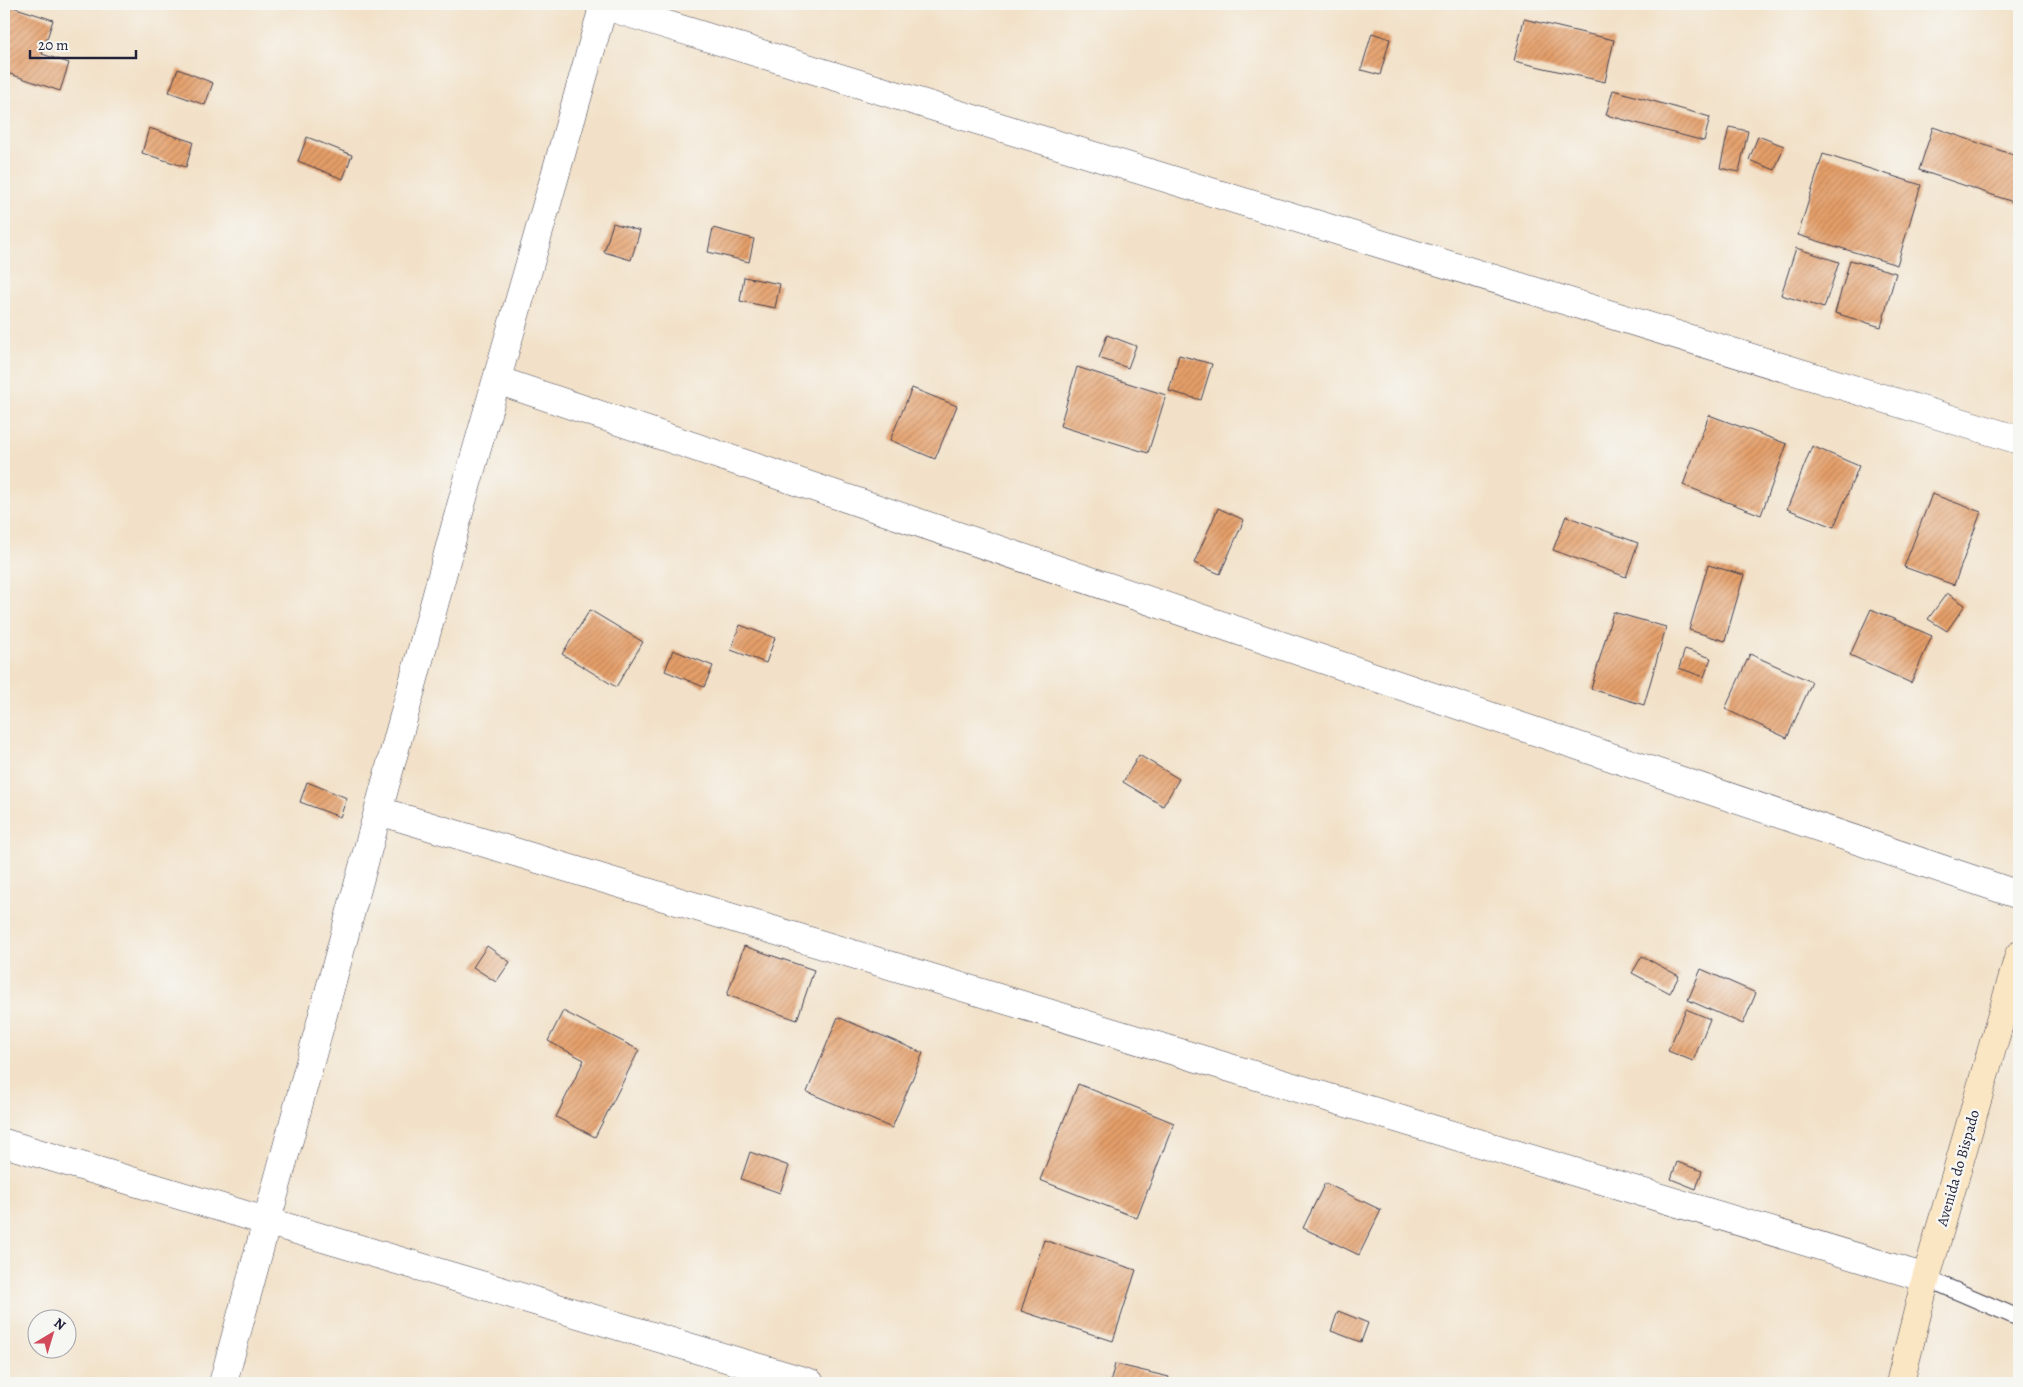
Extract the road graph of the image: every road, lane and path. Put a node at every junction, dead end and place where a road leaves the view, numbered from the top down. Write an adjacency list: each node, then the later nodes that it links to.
1 (602, 4): 2 (street); 3 (street)
2 (497, 380): 4 (street); 5 (street)
3 (2019, 440)
4 (379, 811): 8 (street); 9 (street)
5 (2019, 895)
6 (2019, 954): 9 (main road, Avenida do Bispado)
7 (4, 1142): 8 (street)
8 (268, 1220): 11 (street); 12 (street)
9 (1926, 1278): 10 (lane); 13 (main road, Avenida do Bispado)
10 (2019, 1318)
11 (223, 1383)
12 (810, 1383)
13 (1900, 1383)

